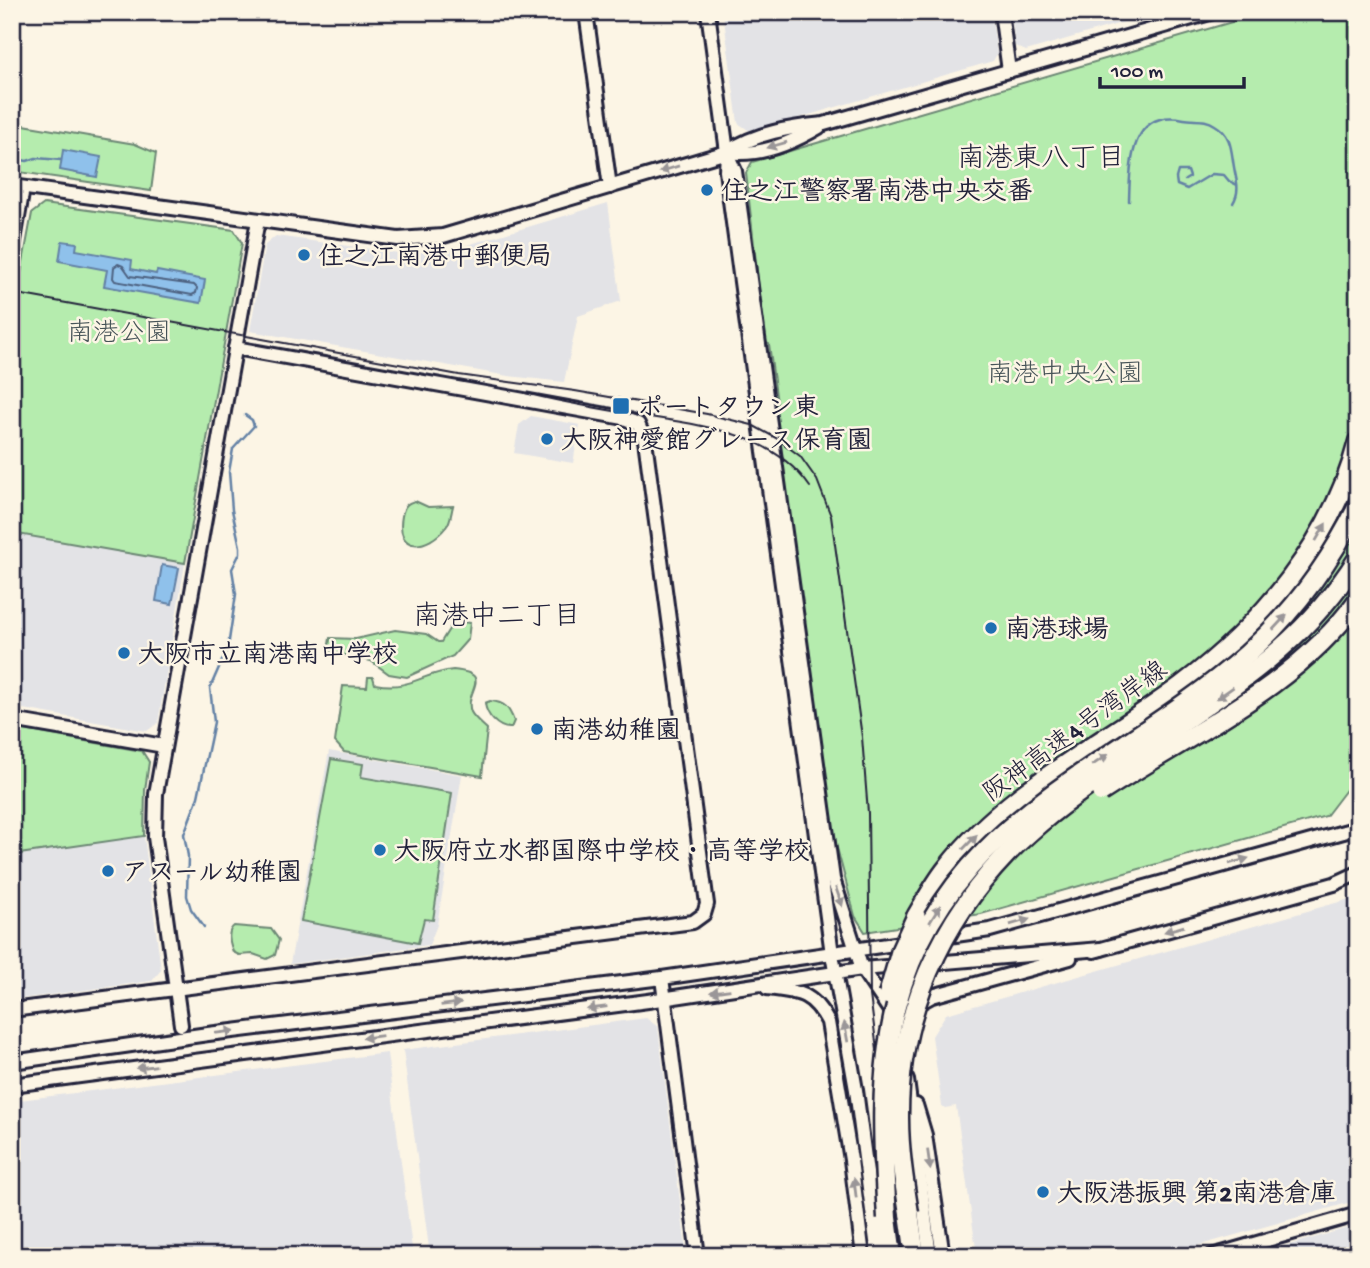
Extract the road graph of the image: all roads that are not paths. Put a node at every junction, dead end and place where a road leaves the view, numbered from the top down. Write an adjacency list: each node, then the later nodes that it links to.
1 (586, 12): 8 (street)
2 (708, 12): 6 (street)
3 (1001, 12): 5 (street)
4 (1213, 12): 5 (street)
5 (1009, 71): 6 (street)
6 (727, 152): 8 (street, one-way to 8); 21 (street, one-way to 21); 22 (street)
7 (18, 187): 9 (street); 10 (street)
8 (610, 187): 9 (street)
9 (258, 220): 11 (street)
10 (12, 252)
11 (235, 348): 17 (street); 27 (street)
12 (1358, 442): 37 (highway, 阪神高速4号湾岸線, one-way to 12, bridge)
13 (1358, 506): 37 (highway, one-way to 13, bridge)
14 (1358, 558): 35 (highway, one-way to 35, bridge)
15 (1358, 600): 35 (highway, bridge)
16 (12, 720): 17 (street)
17 (164, 746): 27 (street)
18 (1358, 828): 21 (street, one-way to 18)
19 (1358, 873): 20 (street, one-way to 20)
20 (1101, 949): 23 (street); 31 (street)
21 (856, 951): 22 (street); 23 (street)
22 (832, 954): 24 (street); 25 (street)
23 (862, 969): 24 (street); 31 (street)
24 (835, 974): 26 (street); 40 (street, one-way to 24)
25 (662, 978): 28 (street); 32 (street, one-way to 25)
26 (755, 986): 28 (street, one-way to 28); 39 (street, one-way to 26)
27 (176, 988): 29 (street); 30 (street)
28 (665, 999): 34 (street, one-way to 34); 38 (street)
29 (12, 1010)
30 (181, 1025)
31 (901, 1035): 33 (street)
32 (12, 1062)
33 (906, 1071): 43 (street); 44 (street, one-way to 44)
34 (12, 1085)
35 (909, 1213): 42 (highway)
36 (1358, 1214): 45 (street)
37 (887, 1218): 41 (highway, 阪神高速4号湾岸線)
38 (698, 1256)
39 (863, 1256)
40 (878, 1256)
41 (892, 1256)
42 (915, 1256)
43 (930, 1256)
44 (943, 1256)
45 (1212, 1256)

